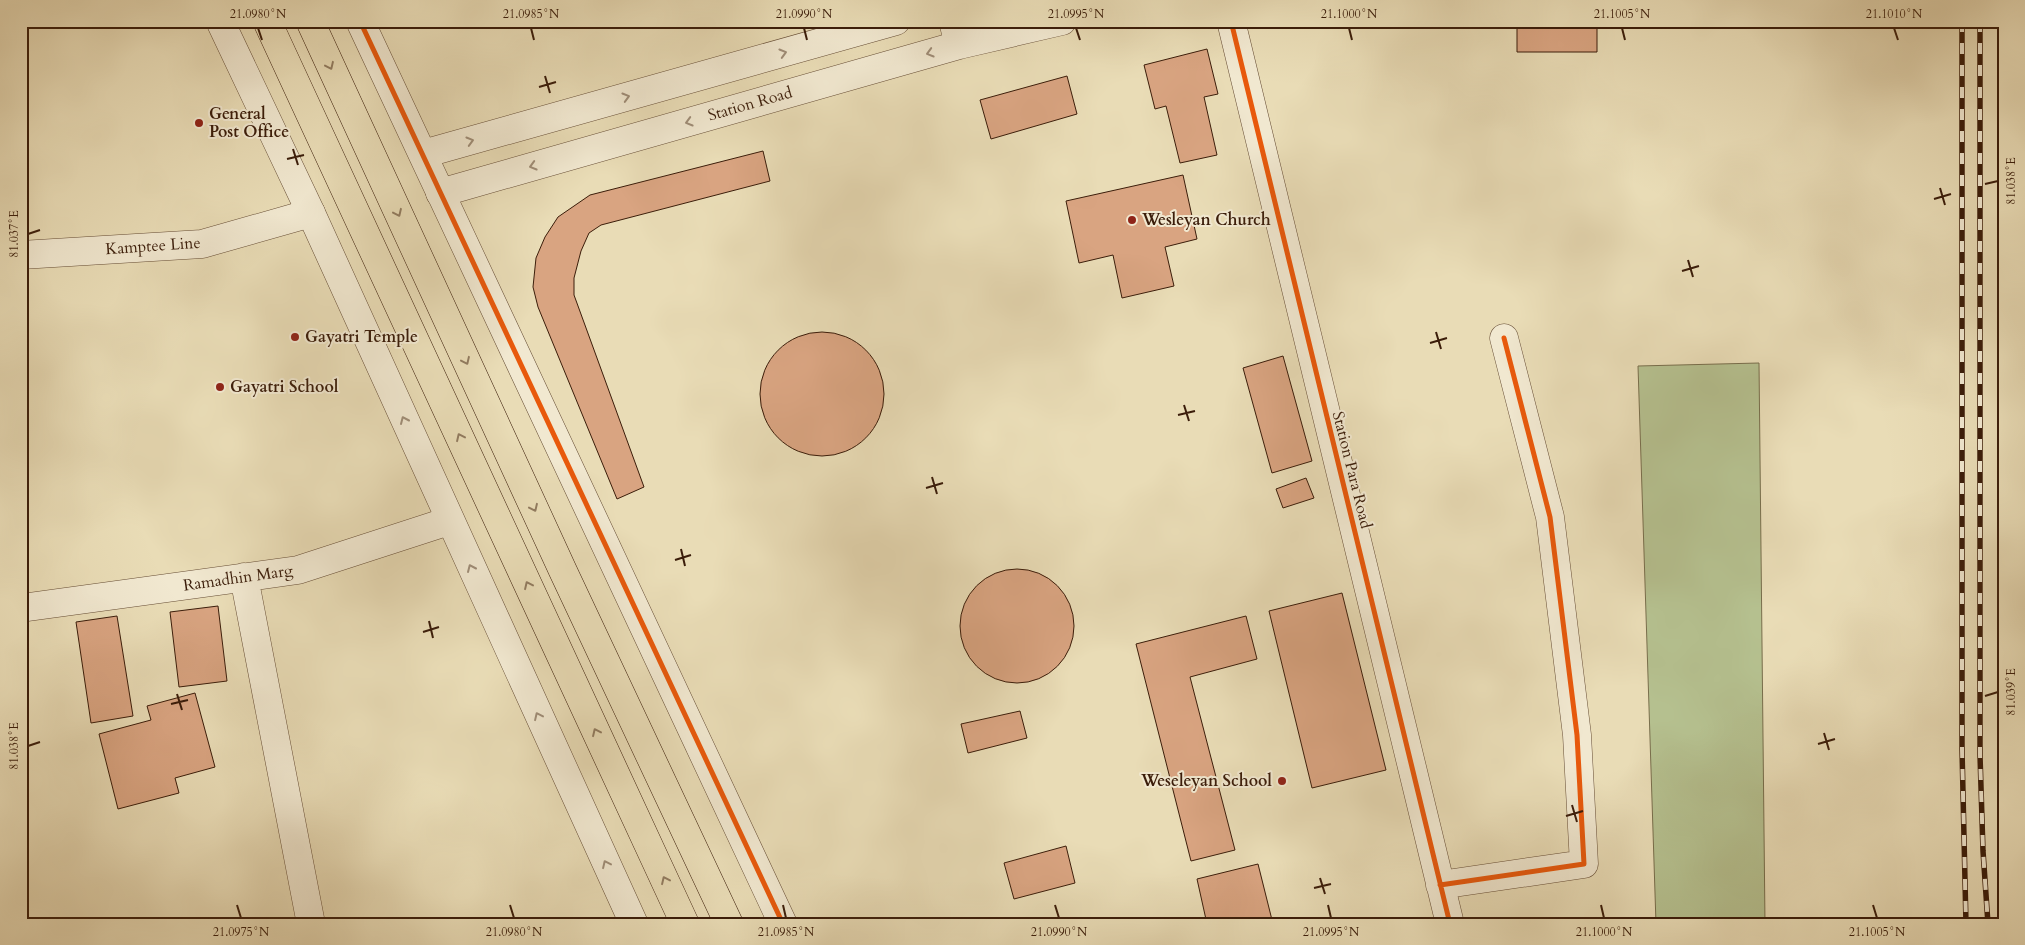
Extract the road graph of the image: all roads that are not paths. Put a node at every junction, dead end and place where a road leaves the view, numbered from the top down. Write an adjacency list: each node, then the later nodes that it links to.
1 (220, 21): 11 (street)
2 (267, 21): 20 (main road, one-way to 2)
3 (310, 21): 21 (main road, one-way to 21)
4 (360, 21): 9 (street)
5 (896, 21): 9 (street, one-way to 5)
6 (1062, 21): 8 (street, Station Road)
7 (1230, 21): 17 (street, Station Para Road)
8 (956, 33): 10 (street, Station Road, one-way to 10)
9 (423, 154): 10 (street)
10 (440, 193): 22 (street)
11 (311, 213): 12 (street, Kamptee Line); 14 (street, one-way to 11)
12 (21, 255)
13 (1504, 338): 17 (street)
14 (449, 521): 15 (street, Ramadhin Marg); 19 (street, one-way to 14)
15 (244, 578): 16 (street, Ramadhin Marg); 18 (street)
16 (21, 608)
17 (1440, 885): 23 (street, Station Para Road)
18 (311, 924)
19 (634, 924)
20 (685, 924)
21 (729, 924)
22 (783, 924)
23 (1450, 924)

